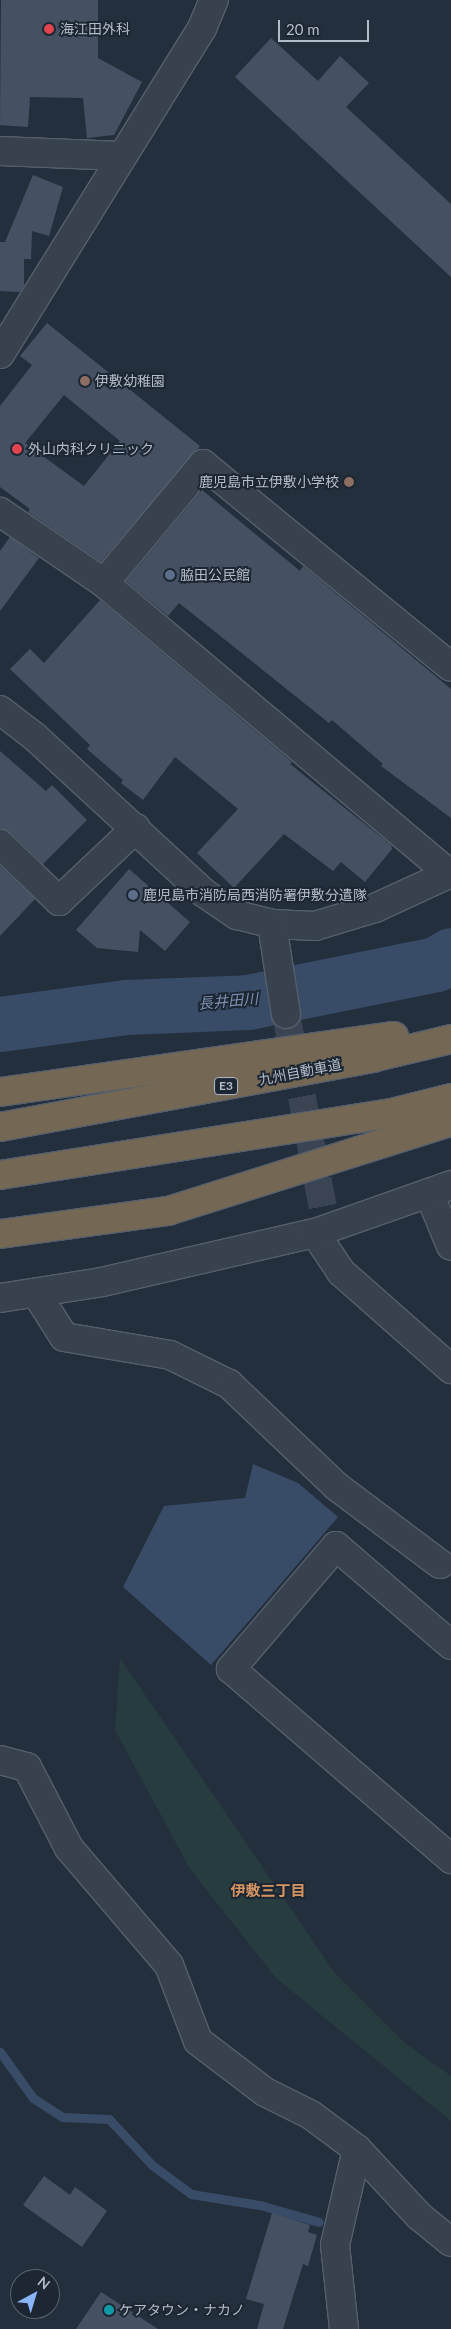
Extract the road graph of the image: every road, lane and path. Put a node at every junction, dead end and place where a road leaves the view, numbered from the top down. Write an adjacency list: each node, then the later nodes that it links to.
1 (214, 0): 3 (street)
2 (0, 151): 3 (street)
3 (121, 156): 4 (street)
4 (3, 343)
5 (0, 512): 6 (street)
6 (104, 583): 7 (street); 11 (street)
7 (451, 667)
8 (0, 710): 9 (street)
9 (136, 828): 10 (street); 12 (street)
10 (0, 844)
11 (450, 873): 12 (street)
12 (272, 924): 13 (street)
13 (285, 1011)
14 (451, 1028): 16 (highway)
15 (451, 1040): 19 (highway, 九州自動車道 / E3)
16 (0, 1092)
17 (451, 1098): 20 (highway)
18 (451, 1122): 22 (highway)
19 (0, 1127)
20 (0, 1175)
21 (440, 1189): 23 (street); 24 (street)
22 (0, 1234)
23 (315, 1234): 25 (street); 27 (street)
24 (451, 1246)
25 (36, 1293): 26 (street); 28 (street)
26 (0, 1298)
27 (451, 1369)
28 (440, 1564)
29 (451, 1645): 31 (street)
30 (0, 1760): 32 (street)
31 (451, 1859)
32 (357, 2149): 33 (street); 34 (street)
33 (451, 2242)
34 (344, 2329)

